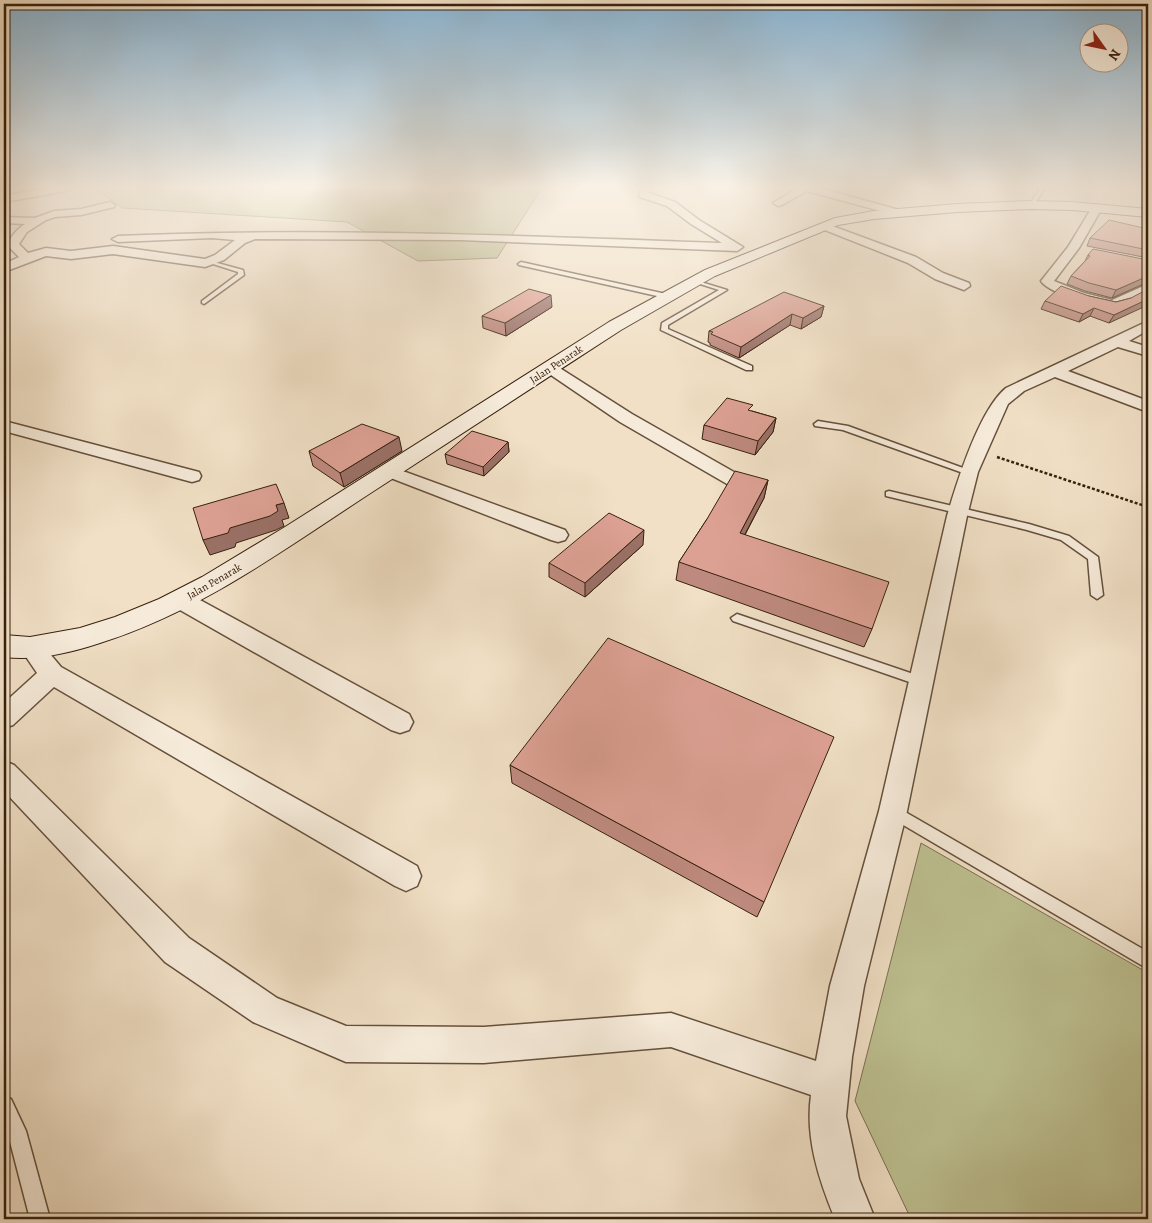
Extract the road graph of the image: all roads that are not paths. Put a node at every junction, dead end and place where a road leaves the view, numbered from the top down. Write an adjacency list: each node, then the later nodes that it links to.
1 (13, 245): 11 (street)
2 (235, 245): 13 (street)
3 (684, 245): 8 (street)
4 (734, 245): 8 (street)
5 (780, 245): 9 (street, Jalan Penarak)
6 (873, 245): 12 (street)
7 (1080, 245): 18 (street)
8 (737, 247): 9 (street)
9 (759, 254): 16 (street, Jalan Penarak)
10 (922, 254): 12 (street)
11 (26, 257): 13 (street); 15 (street)
12 (904, 257): 17 (street)
13 (212, 262): 20 (lane)
14 (521, 264): 19 (lane)
15 (4, 268)
16 (696, 281): 19 (street, Jalan Penarak); 25 (lane)
17 (964, 286)
18 (1148, 288)
19 (666, 296): 24 (street, Jalan Penarak)
20 (204, 302)
21 (1148, 325): 22 (street)
22 (1116, 341): 23 (street); 26 (street)
23 (1148, 352)
24 (550, 368): 31 (street, Jalan Penarak); 33 (street)
25 (749, 368)
26 (1055, 372): 27 (street); 30 (street)
27 (1148, 407)
28 (818, 424): 30 (lane)
29 (4, 426): 32 (street)
30 (975, 462): 35 (street)
31 (389, 471): 36 (street); 38 (street, Jalan Penarak)
32 (192, 476)
33 (742, 484)
34 (889, 494): 35 (lane)
35 (959, 509): 37 (lane); 43 (street)
36 (558, 535)
37 (1097, 595)
38 (181, 600): 41 (street, Jalan Penarak); 45 (street)
39 (736, 618): 43 (lane)
40 (4, 646): 41 (street, Jalan Penarak)
41 (32, 648): 42 (street)
42 (52, 674): 44 (street); 48 (street)
43 (921, 682): 47 (street)
44 (4, 718)
45 (400, 722)
46 (4, 772): 50 (street)
47 (892, 811): 49 (lane); 50 (street)
48 (406, 876)
49 (1148, 961)
50 (831, 1084): 53 (street)
51 (4, 1106): 52 (lane)
52 (40, 1219)
53 (855, 1219)

